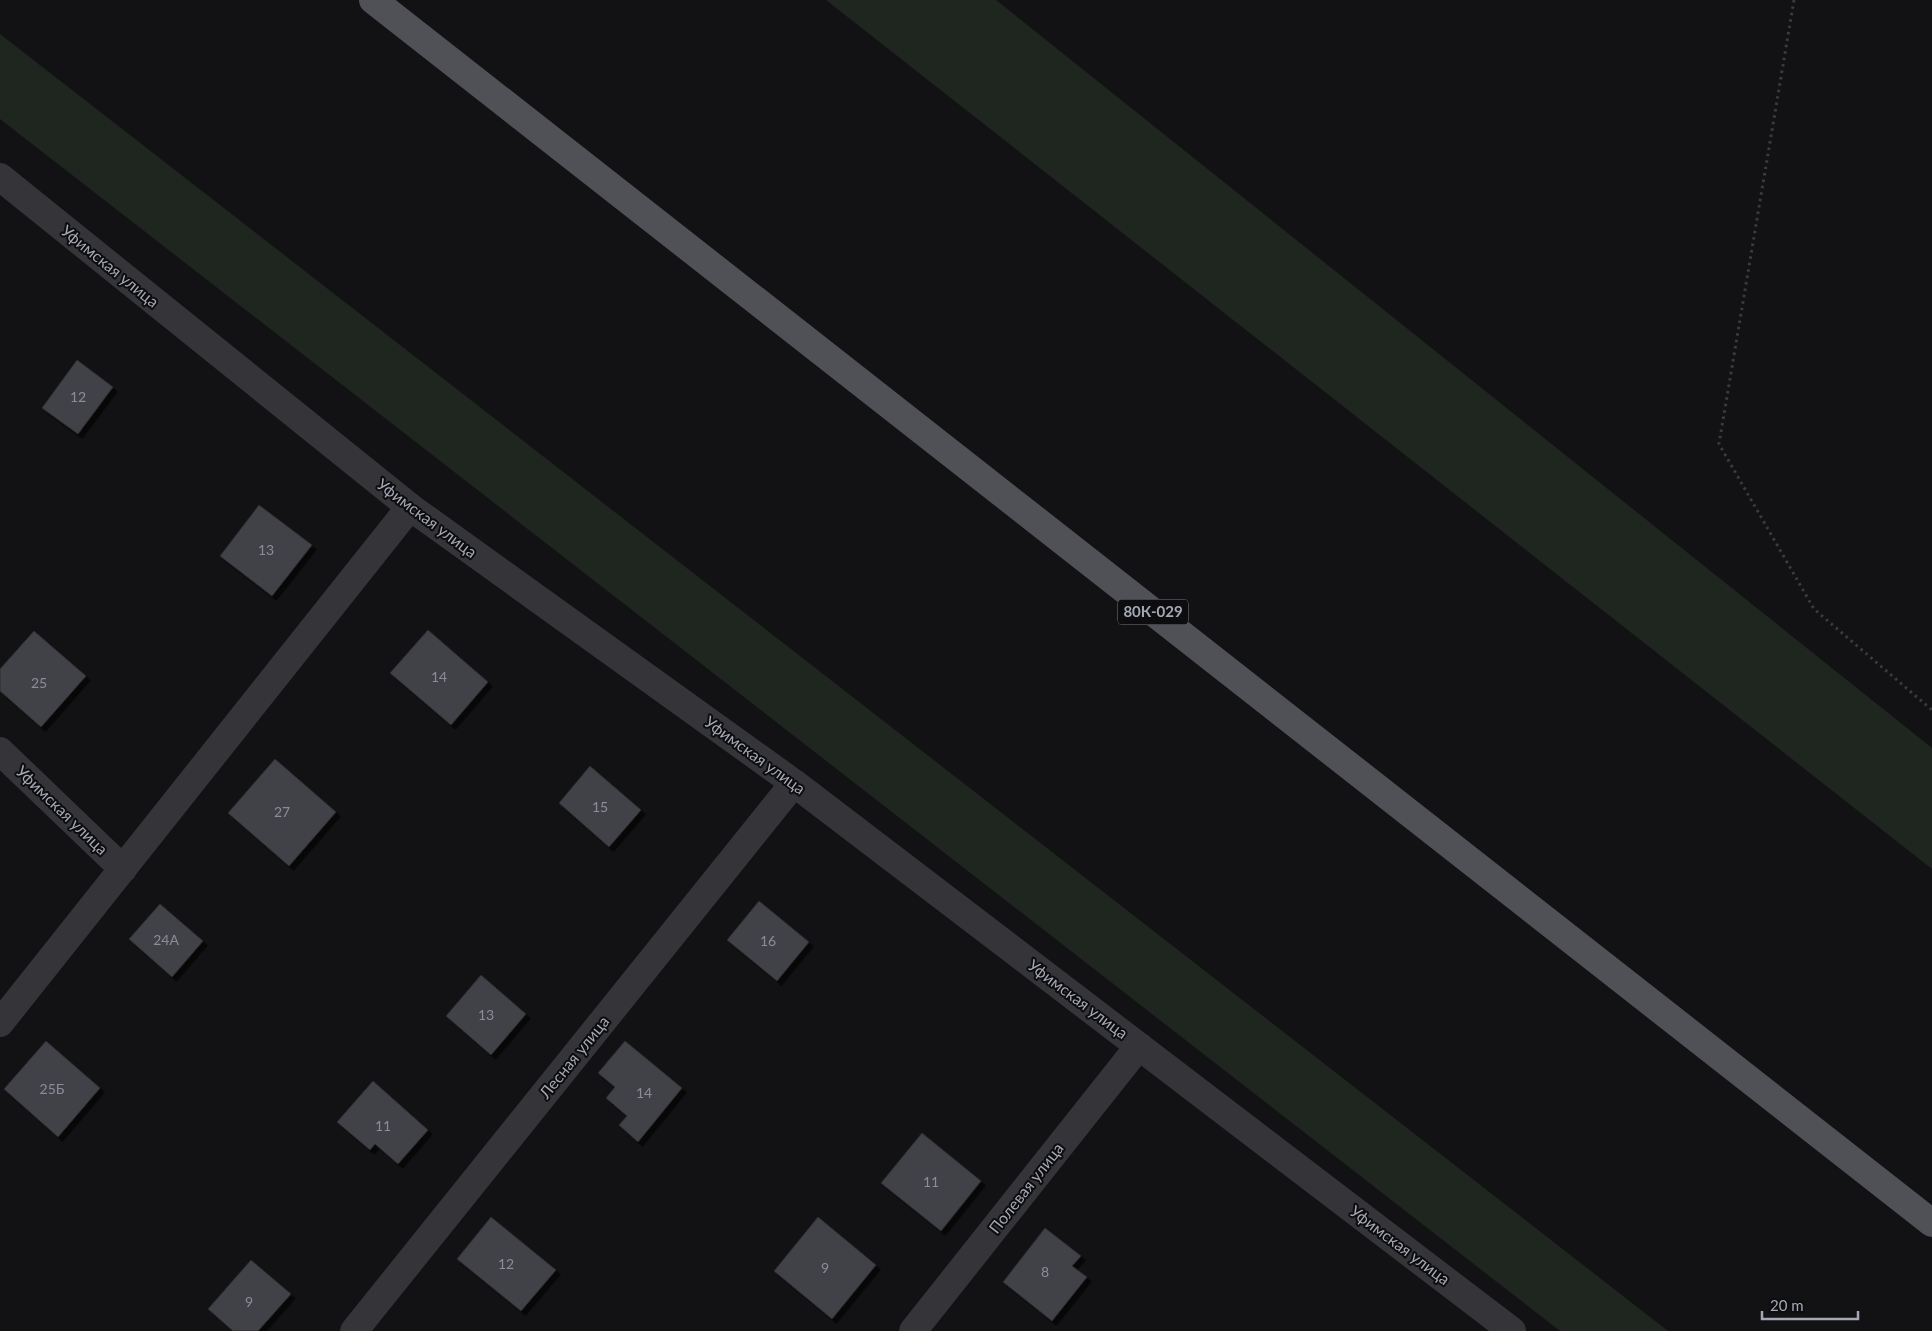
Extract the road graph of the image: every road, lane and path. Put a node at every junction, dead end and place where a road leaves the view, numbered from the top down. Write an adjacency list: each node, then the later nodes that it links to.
1 (373, 0): 11 (main road, 80К-029)
2 (1794, 0): 5 (path)
3 (0, 177): 4 (street, Уфимская улица)
4 (410, 507): 7 (street, Уфимская улица); 8 (street)
5 (1932, 710)
6 (0, 751): 8 (street, Уфимская улица)
7 (794, 784): 10 (street, Уфимская улица); 12 (street, Лесная улица)
8 (123, 869): 9 (street)
9 (0, 1023)
10 (1139, 1046): 13 (street, Полевая улица); 14 (street, Уфимская улица)
11 (1932, 1223)
12 (354, 1331)
13 (913, 1331)
14 (1512, 1331)

